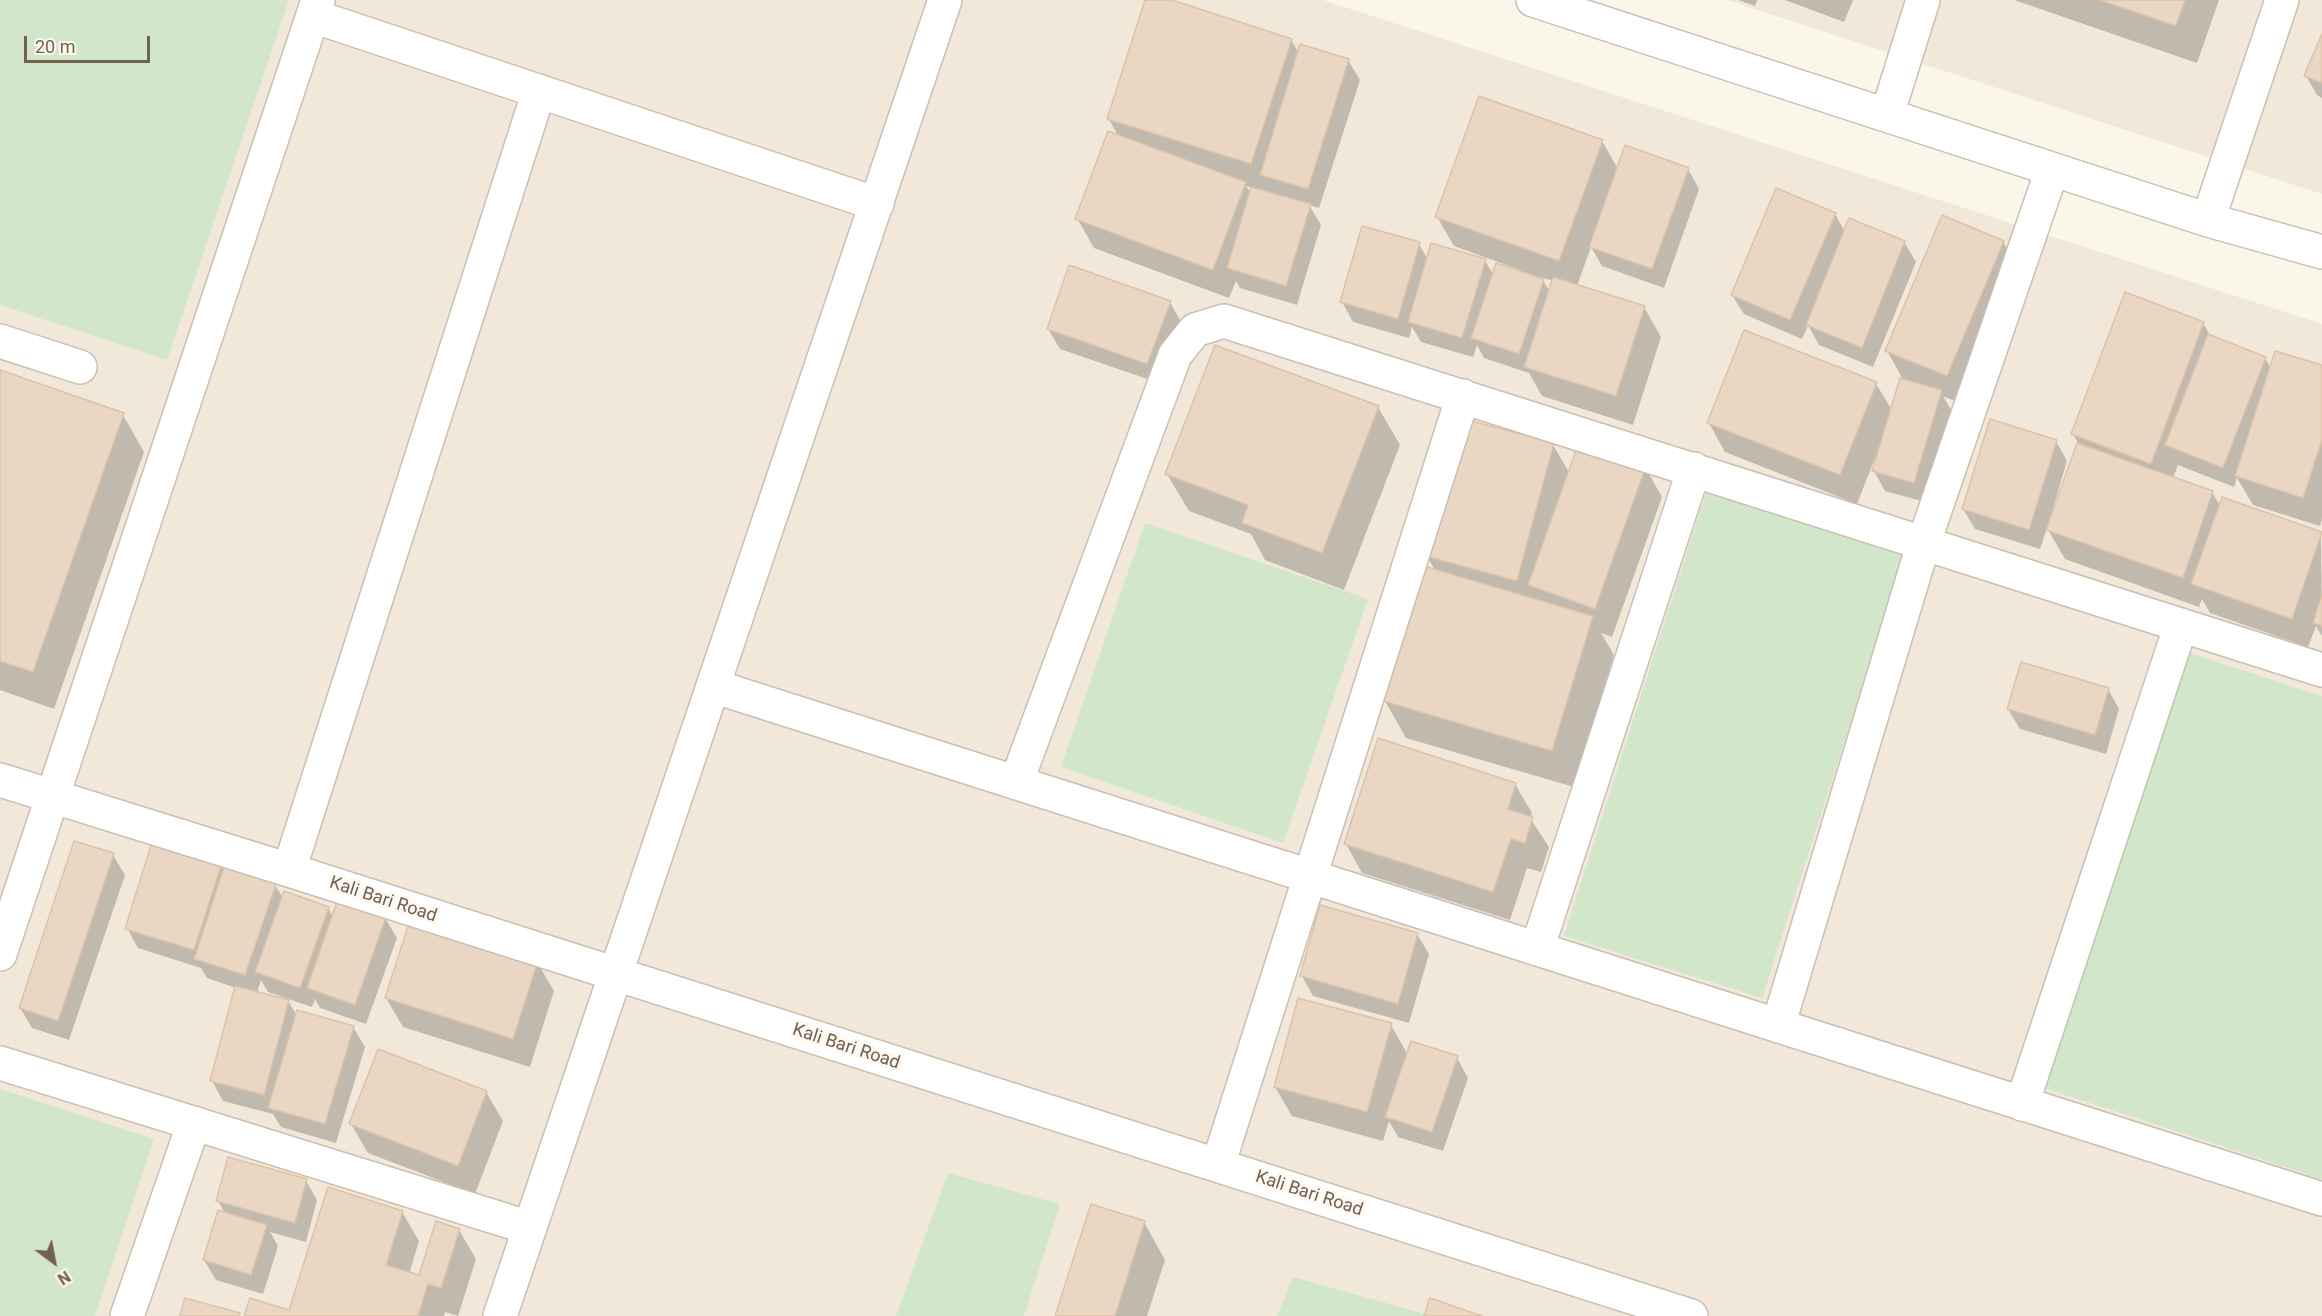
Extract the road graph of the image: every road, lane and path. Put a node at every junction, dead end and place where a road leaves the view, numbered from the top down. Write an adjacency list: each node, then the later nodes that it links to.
1 (945, 0): 9 (street)
2 (1533, 0): 7 (street)
3 (1923, 0): 7 (street)
4 (2282, 0): 10 (street)
5 (316, 8): 6 (street); 22 (street)
6 (539, 91): 9 (street); 23 (street)
7 (1887, 115): 8 (street)
8 (2052, 170): 10 (street); 16 (street)
9 (877, 204): 19 (street)
10 (2208, 220): 11 (street)
11 (2322, 252)
12 (0, 341): 13 (street)
13 (80, 367)
14 (1463, 396): 15 (street); 21 (street); 24 (street)
15 (1694, 469): 16 (street); 25 (street)
16 (1924, 542): 17 (street); 28 (street)
17 (2181, 625): 18 (street); 30 (street)
18 (2322, 670)
19 (713, 686): 21 (street); 27 (street)
20 (0, 780): 22 (street, Kali Bari Road)
21 (1016, 783): 24 (street)
22 (53, 795): 23 (street, Kali Bari Road); 26 (street)
23 (289, 870): 27 (street, Kali Bari Road)
24 (1310, 876): 25 (street); 32 (street)
25 (1537, 949): 28 (street)
26 (0, 954)
27 (616, 974): 32 (street, Kali Bari Road); 34 (street)
28 (1778, 1026): 30 (street)
29 (0, 1063): 31 (street)
30 (2022, 1104): 33 (street)
31 (194, 1123): 34 (street); 36 (street)
32 (1218, 1166): 35 (street, Kali Bari Road)
33 (2322, 1199)
34 (530, 1228): 37 (street)
35 (1609, 1304): 38 (street, Kali Bari Road)
36 (128, 1316)
37 (500, 1316)
38 (1691, 1316)

